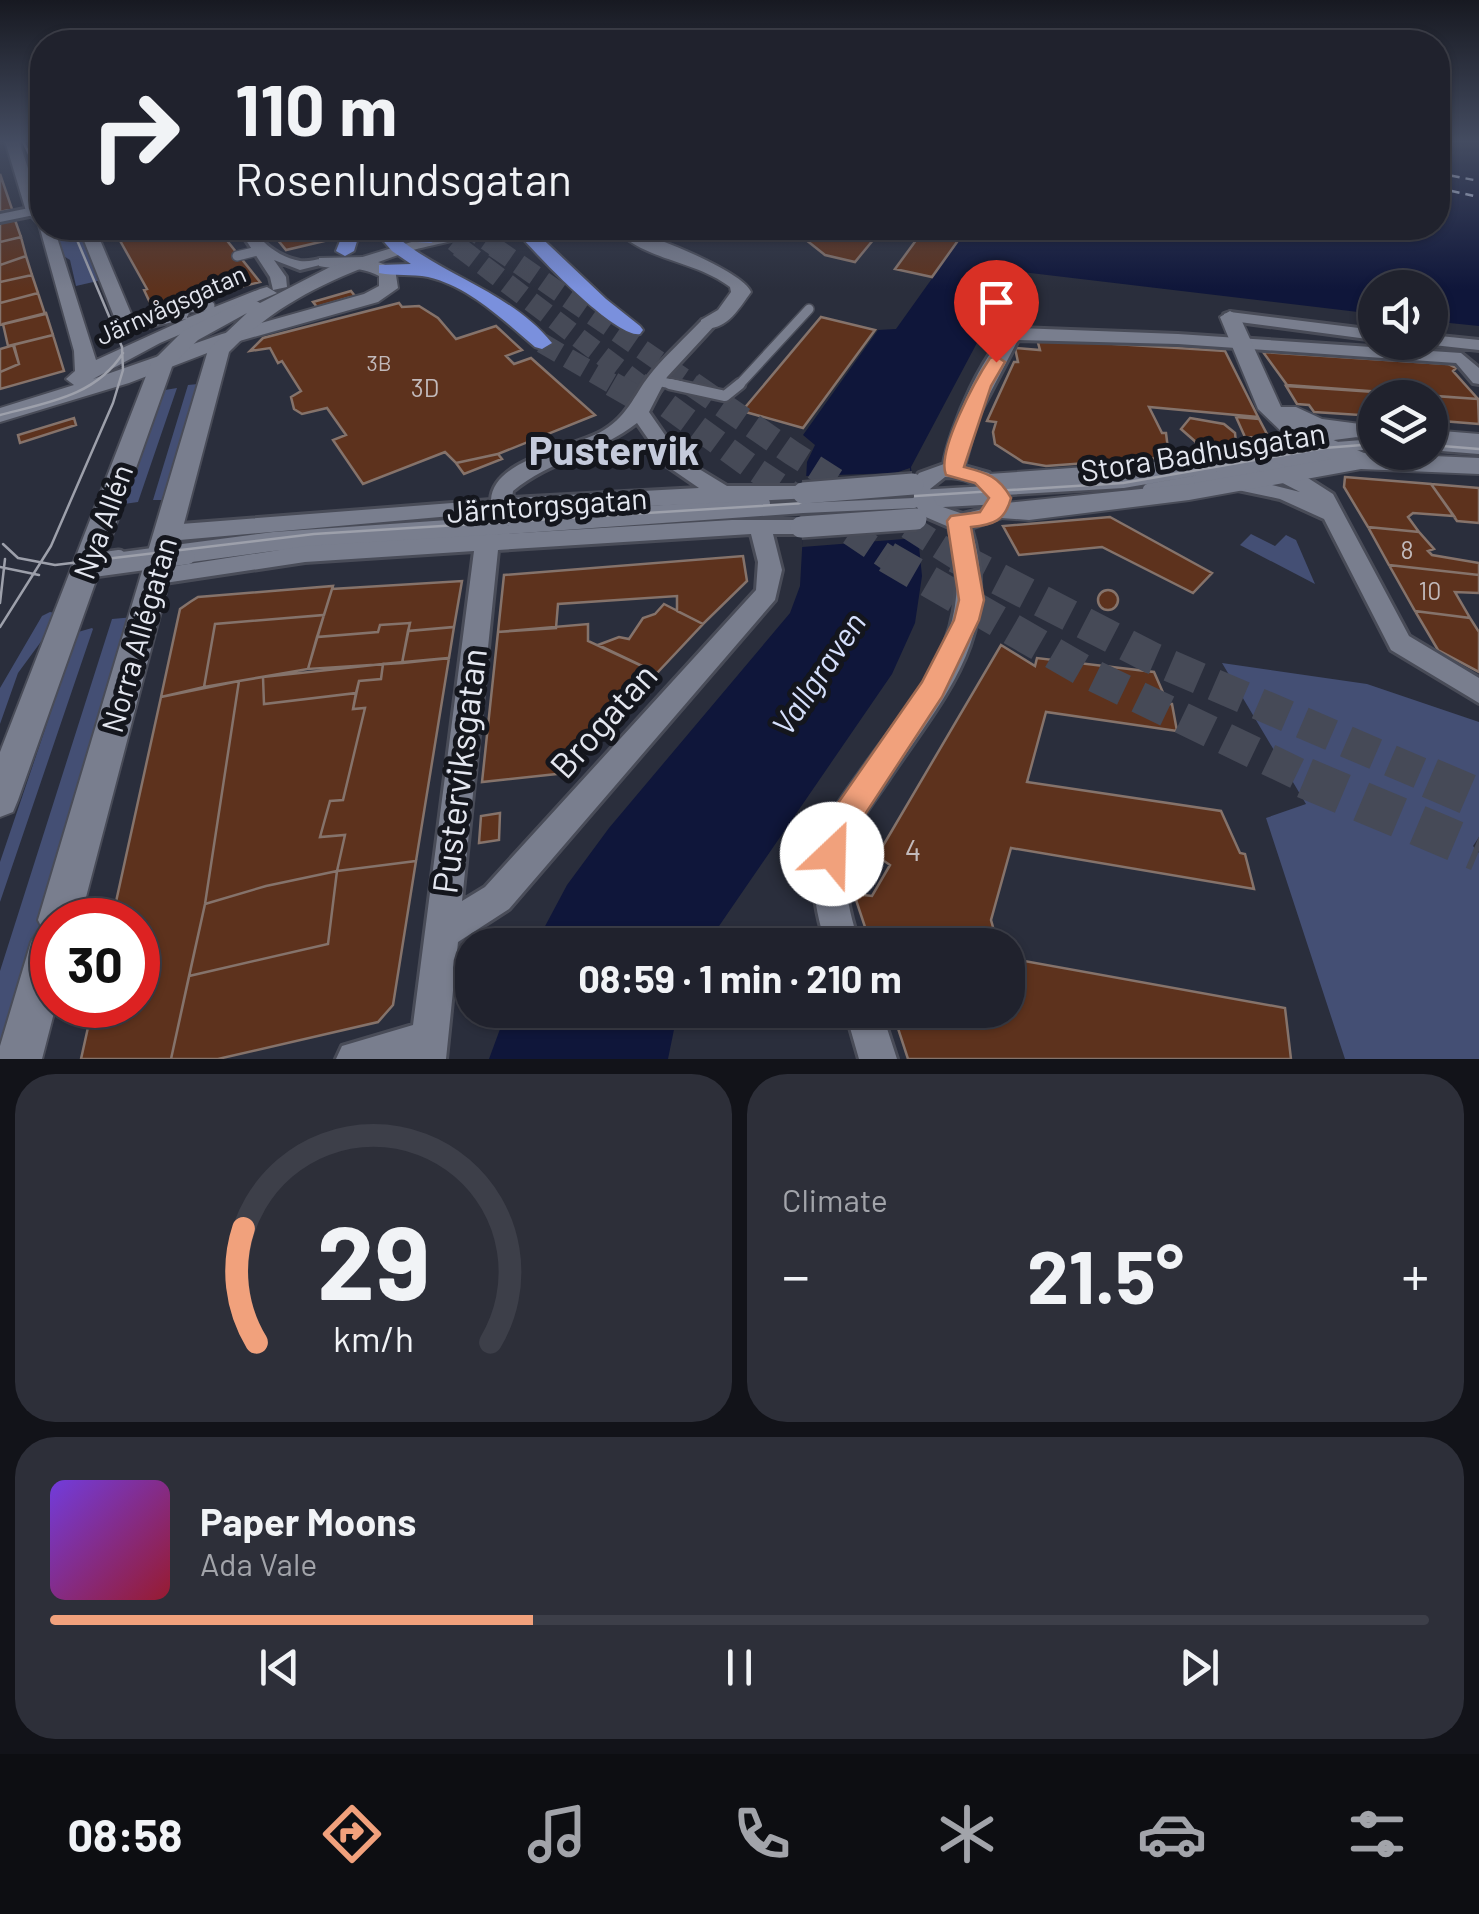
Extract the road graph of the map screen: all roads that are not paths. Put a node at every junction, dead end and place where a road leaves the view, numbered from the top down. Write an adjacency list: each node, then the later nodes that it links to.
1 (0, 218): 2 (street)
2 (30, 219)
3 (48, 240): 29 (street)
4 (92, 240): 18 (street, Järnvågsgatan)
5 (254, 240): 12 (street)
6 (353, 240): 14 (highway)
7 (380, 240): 14 (street, Järnvågsgatan)
8 (392, 240): 17 (highway)
9 (539, 240): 22 (highway)
10 (622, 240): 20 (street)
11 (638, 240): 20 (street)
12 (262, 250): 13 (lane); 15 (street); 18 (street)
13 (237, 256)
14 (352, 256): 15 (street, Järnvågsgatan); 16 (street); 18 (street, Järnvågsgatan)
15 (325, 262): 18 (street, Järnvågsgatan)
16 (386, 269): 17 (highway); 18 (street, Järnvågsgatan); 26 (street, Järnvågsgatan)
17 (435, 271): 24 (highway)
18 (270, 296): 26 (street, Järnvågsgatan); 28 (street); 29 (street, Järnvågsgatan)
19 (809, 310): 31 (lane)
20 (708, 324): 31 (street)
21 (1235, 329): 23 (street); 30 (street); 32 (street); 44 (street)
22 (633, 330)
23 (1358, 335)
24 (542, 342)
25 (1448, 342): 27 (street)
26 (224, 344): 28 (street, Järnvågsgatan); 54 (street, Norra Allégatan)
27 (1479, 345)
28 (162, 363): 35 (street, Järnvågsgatan); 55 (street, Nya Allén)
29 (86, 373): 33 (street, Järnvågsgatan)
30 (1479, 379)
31 (657, 381): 34 (street)
32 (1266, 398): 38 (street); 38 (street)
33 (0, 405)
34 (639, 412): 46 (street); 52 (street)
35 (0, 414)
36 (1479, 441): 37 (street)
37 (1448, 443)
38 (1352, 445): 42 (street, Stora Badhusgatan); 42 (street, Stora Badhusgatan); 43 (street, Stora Badhusgatan)
39 (1448, 447): 41 (lane)
40 (1448, 447): 41 (lane)
41 (1479, 452)
42 (1265, 465): 45 (street, Stora Badhusgatan); 47 (street, Stora Badhusgatan); 51 (street)
43 (1479, 466)
44 (953, 470): 47 (street); 48 (street)
45 (1240, 484): 47 (street, Stora Badhusgatan); 51 (street)
46 (722, 494): 49 (street, Järntorgsgatan); 52 (street, Järntorgsgatan)
47 (996, 495): 48 (lane); 50 (street, Järntorgsgatan)
48 (917, 497): 49 (street, Järntorgsgatan, bridge); 49 (street, Järntorgsgatan, bridge); 50 (street, Järntorgsgatan)
49 (803, 508): 52 (lane); 53 (street, Järntorgsgatan)
50 (950, 519): 60 (street)
51 (1332, 520): 56 (street)
52 (497, 528): 53 (street, Järntorgsgatan); 54 (street, Järntorgsgatan); 54 (street, Järntorgsgatan); 61 (street, Pusterviksgatan)
53 (760, 530): 61 (street, Brogatan)
54 (163, 555): 55 (lane); 59 (street, Norra Allégatan)
55 (87, 566): 57 (street, Nya Allén)
56 (1479, 692)
57 (10, 752): 58 (street, Nya Allén)
58 (0, 800)
59 (65, 898)
60 (839, 928)
61 (442, 933): 64 (street, Pusterviksgatan)
62 (30, 1020): 65 (street)
63 (869, 1028): 67 (street)
64 (428, 1049): 66 (street)
65 (19, 1059)
66 (355, 1059)
67 (878, 1059)

